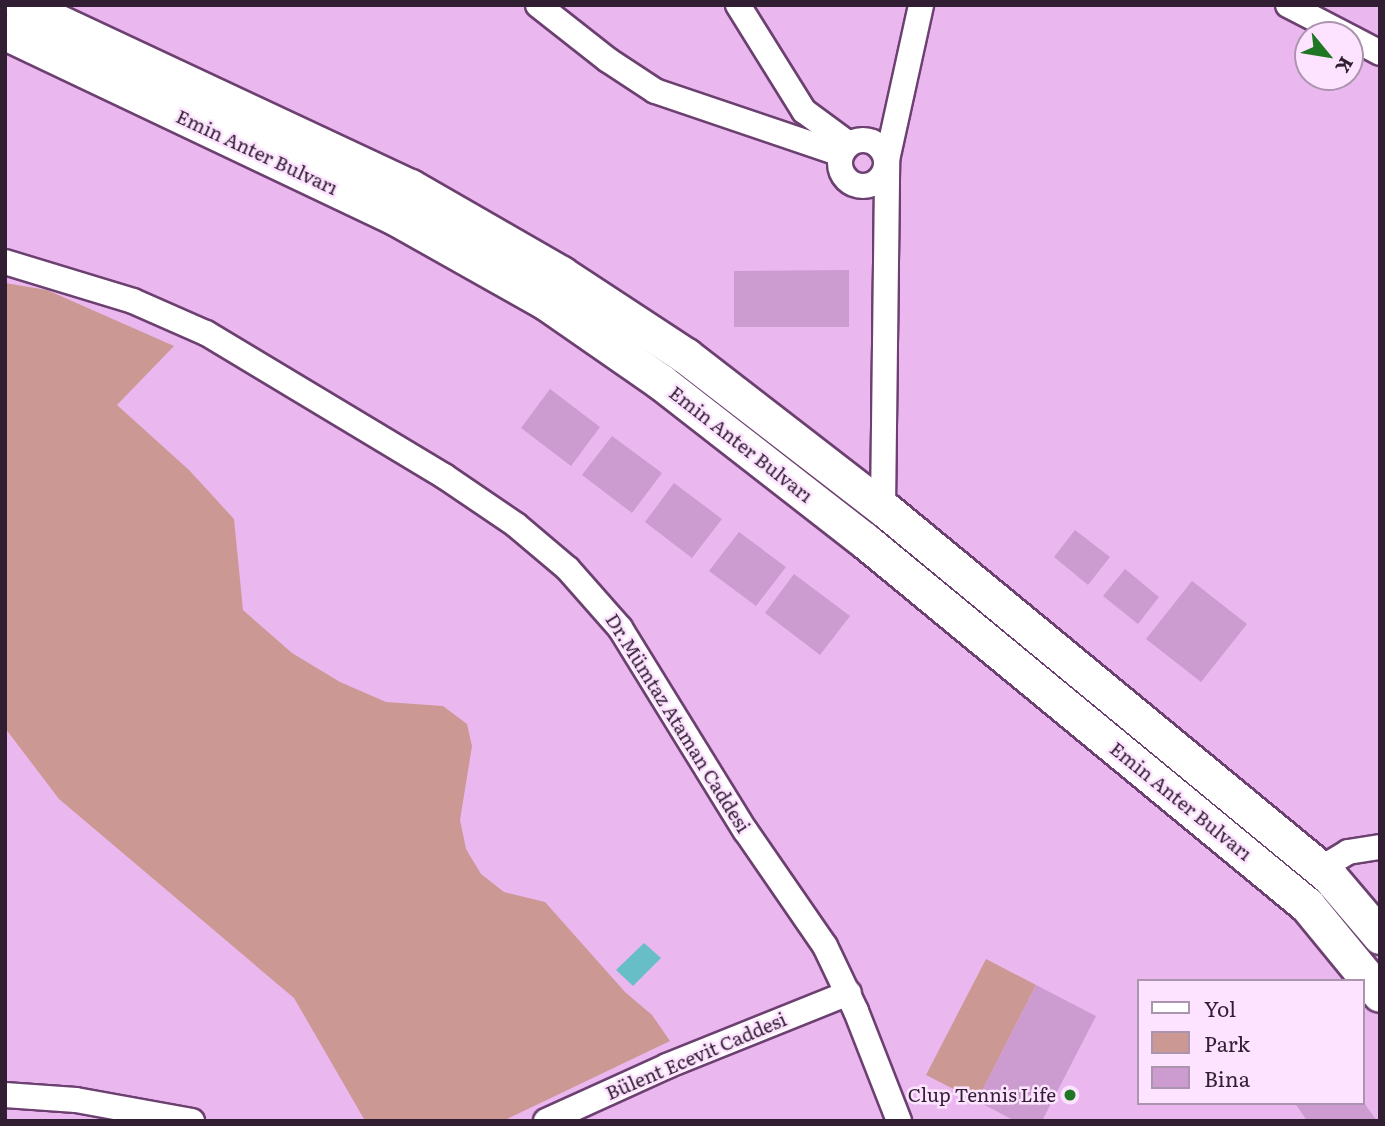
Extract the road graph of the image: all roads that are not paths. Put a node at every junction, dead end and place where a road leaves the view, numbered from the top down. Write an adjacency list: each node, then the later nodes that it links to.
1 (21, 5): 13 (highway, Emin Anter Bulvarı)
2 (538, 5): 10 (street)
3 (738, 5): 10 (street)
4 (921, 5): 11 (street)
5 (1288, 5): 6 (street)
6 (1319, 21)
7 (5, 33): 18 (highway, Emin Anter Bulvarı)
8 (1364, 44): 9 (street)
9 (1380, 53)
10 (845, 149): 11 (street); 11 (street)
11 (887, 160): 13 (street)
12 (5, 262): 17 (street, Dr.Mümtaz Ataman Caddesi)
13 (883, 508): 15 (highway, Emin Anter Bulvarı)
14 (1380, 848): 15 (street)
15 (1320, 869): 16 (highway, Emin Anter Bulvarı)
16 (1380, 936)
17 (849, 993): 21 (street, Bülent Ecevit Caddesi); 22 (street, Dr.Mümtaz Ataman Caddesi)
18 (1380, 993)
19 (5, 1095): 20 (street)
20 (192, 1121)
21 (545, 1121)
22 (899, 1121)

